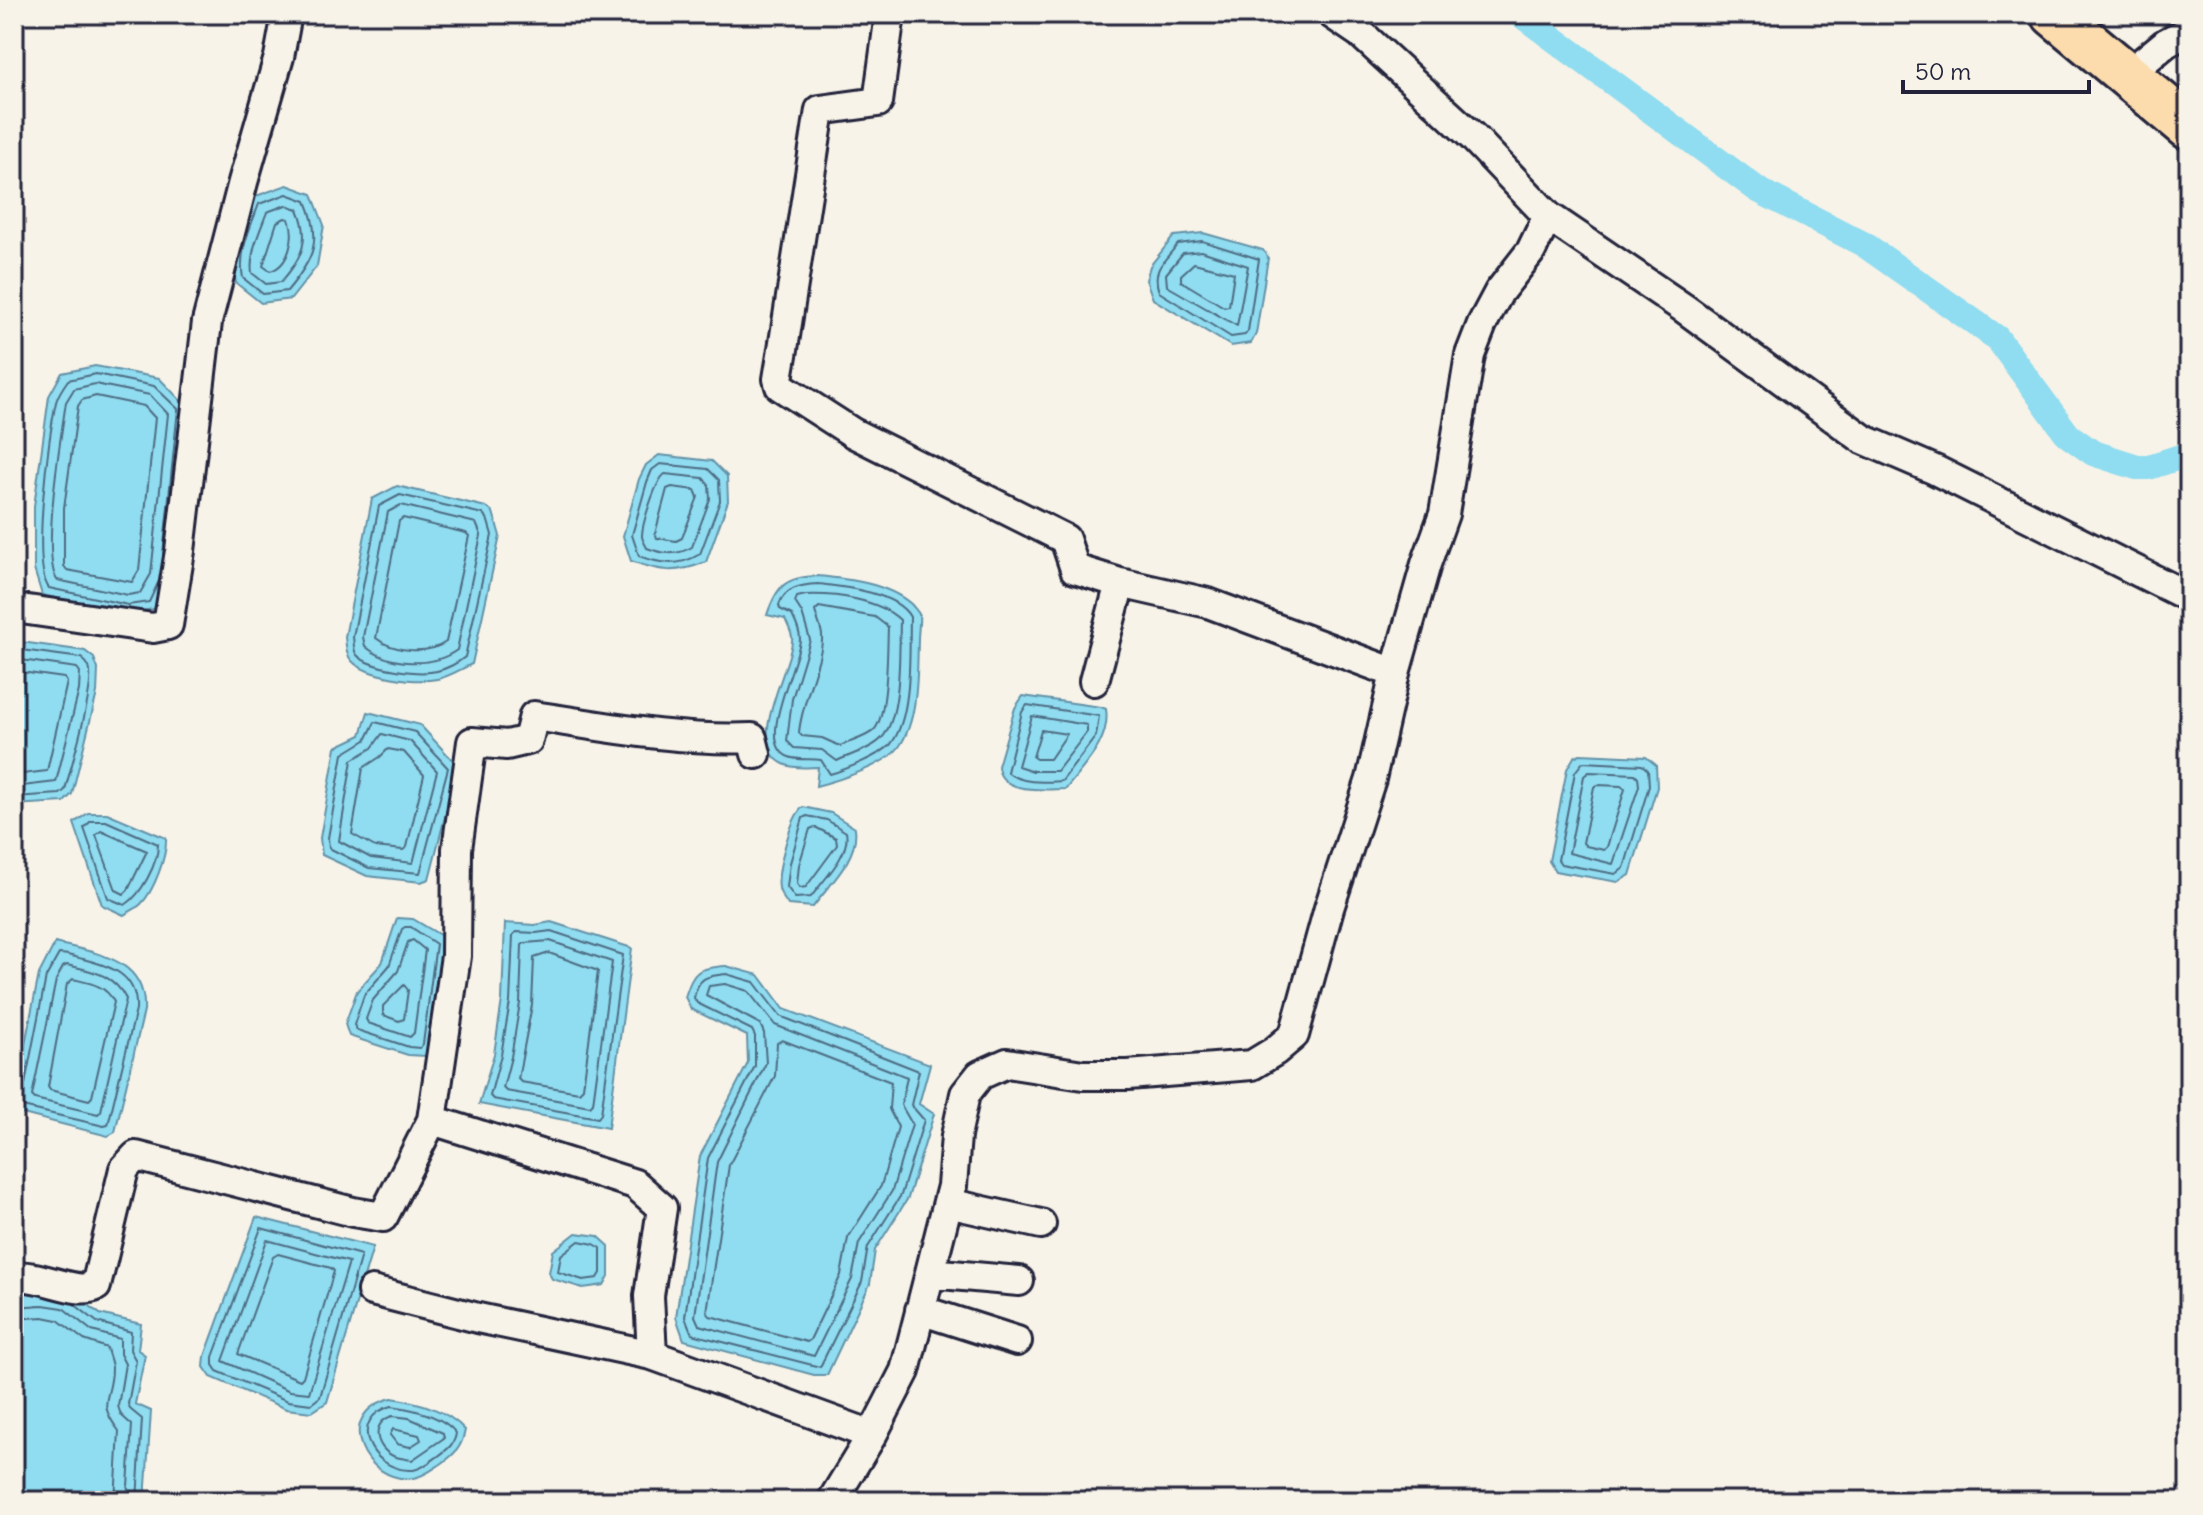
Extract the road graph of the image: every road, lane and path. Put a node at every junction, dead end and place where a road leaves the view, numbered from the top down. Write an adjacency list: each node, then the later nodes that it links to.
1 (287, 14): 11 (street)
2 (890, 14): 9 (street)
3 (1332, 14): 8 (street)
4 (2054, 14): 6 (main road)
5 (2189, 31): 6 (street)
6 (2127, 75): 7 (main road)
7 (2189, 127)
8 (1548, 216): 10 (street); 12 (street)
9 (1120, 583): 12 (street); 13 (street)
10 (2189, 597)
11 (28, 610)
12 (1395, 673): 16 (street)
13 (1094, 681)
14 (756, 754): 15 (street)
15 (432, 1120): 19 (street); 24 (street)
16 (948, 1203): 17 (street); 18 (street)
17 (1041, 1224)
18 (930, 1273): 20 (street); 22 (street)
19 (14, 1277)
20 (1019, 1281)
21 (372, 1291): 24 (street)
22 (920, 1310): 23 (street); 25 (street)
23 (1017, 1341)
24 (652, 1355): 25 (street)
25 (872, 1435): 26 (street)
26 (832, 1501)

